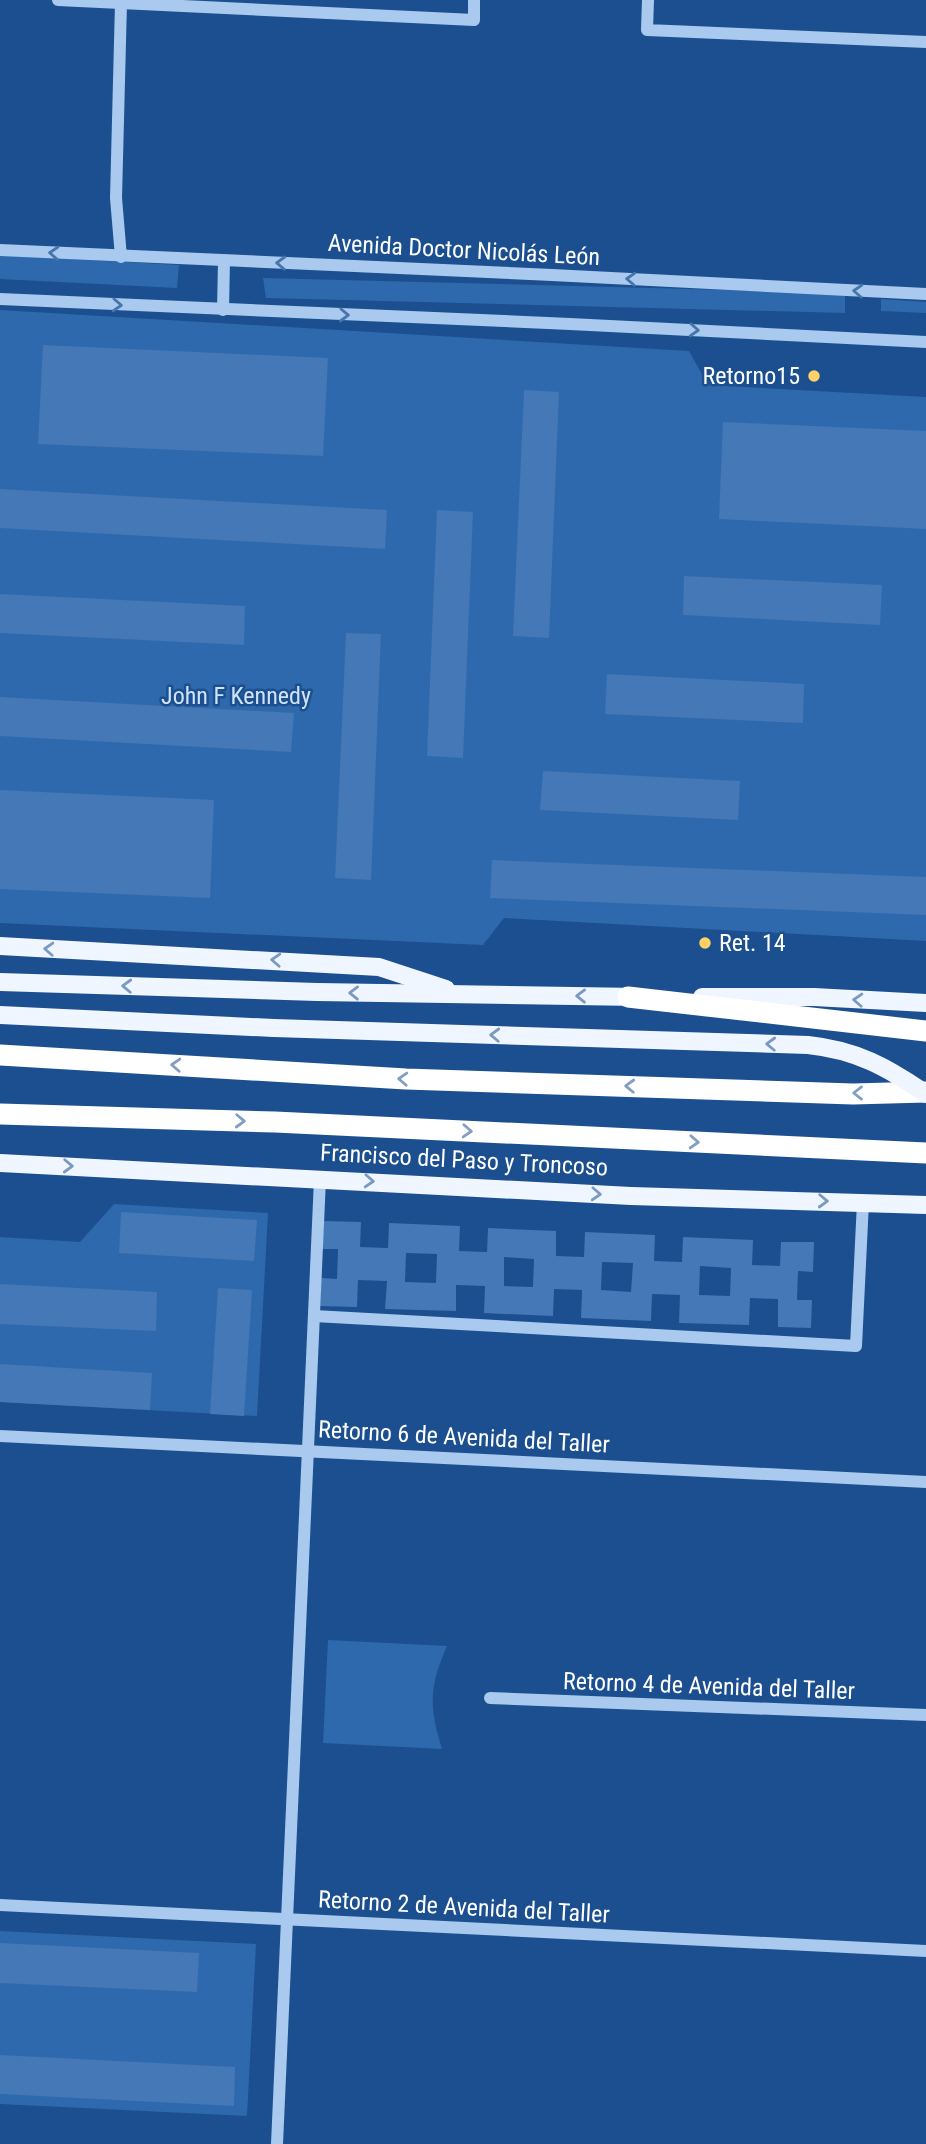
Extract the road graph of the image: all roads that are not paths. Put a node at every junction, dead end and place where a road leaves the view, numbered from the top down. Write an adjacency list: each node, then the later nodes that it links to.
1 (58, 0): 4 (street)
2 (474, 0): 4 (street)
3 (648, 0): 5 (street)
4 (121, 4): 7 (street)
5 (926, 42)
6 (0, 250): 7 (street, Avenida Doctor Nicolás León, one-way to 6)
7 (121, 257): 8 (street, Avenida Doctor Nicolás León)
8 (224, 261): 9 (street, Avenida Doctor Nicolás León, one-way to 8); 11 (street)
9 (926, 294)
10 (0, 299): 11 (street, one-way to 11)
11 (223, 310): 12 (street, one-way to 12)
12 (926, 342)
13 (0, 946): 15 (main road, one-way to 13)
14 (0, 982): 15 (main road, one-way to 14)
15 (462, 995): 16 (main road, one-way to 15)
16 (628, 998): 17 (main road, one-way to 16); 19 (highway)
17 (926, 1003)
18 (0, 1015): 21 (main road, one-way to 18, bridge)
19 (926, 1031)
20 (0, 1055): 21 (highway, one-way to 20)
21 (926, 1093)
22 (0, 1114): 23 (highway, Francisco del Paso y Troncoso, one-way to 23)
23 (926, 1153)
24 (0, 1163): 25 (main road, Francisco del Paso y Troncoso, one-way to 25)
25 (320, 1179): 26 (main road, Francisco del Paso y Troncoso, one-way to 26); 28 (street)
26 (863, 1202): 27 (main road, Francisco del Paso y Troncoso); 28 (street)
27 (926, 1205)
28 (314, 1316): 30 (street)
29 (0, 1436): 30 (street, Retorno 6 de Avenida del Taller)
30 (308, 1450): 31 (street, Retorno 6 de Avenida del Taller); 35 (street)
31 (926, 1482)
32 (490, 1698): 33 (street, Retorno 4 de Avenida del Taller)
33 (926, 1716)
34 (0, 1905): 35 (street, Retorno 2 de Avenida del Taller)
35 (287, 1919): 36 (street, Retorno 2 de Avenida del Taller); 37 (street)
36 (926, 1951)
37 (277, 2144)

